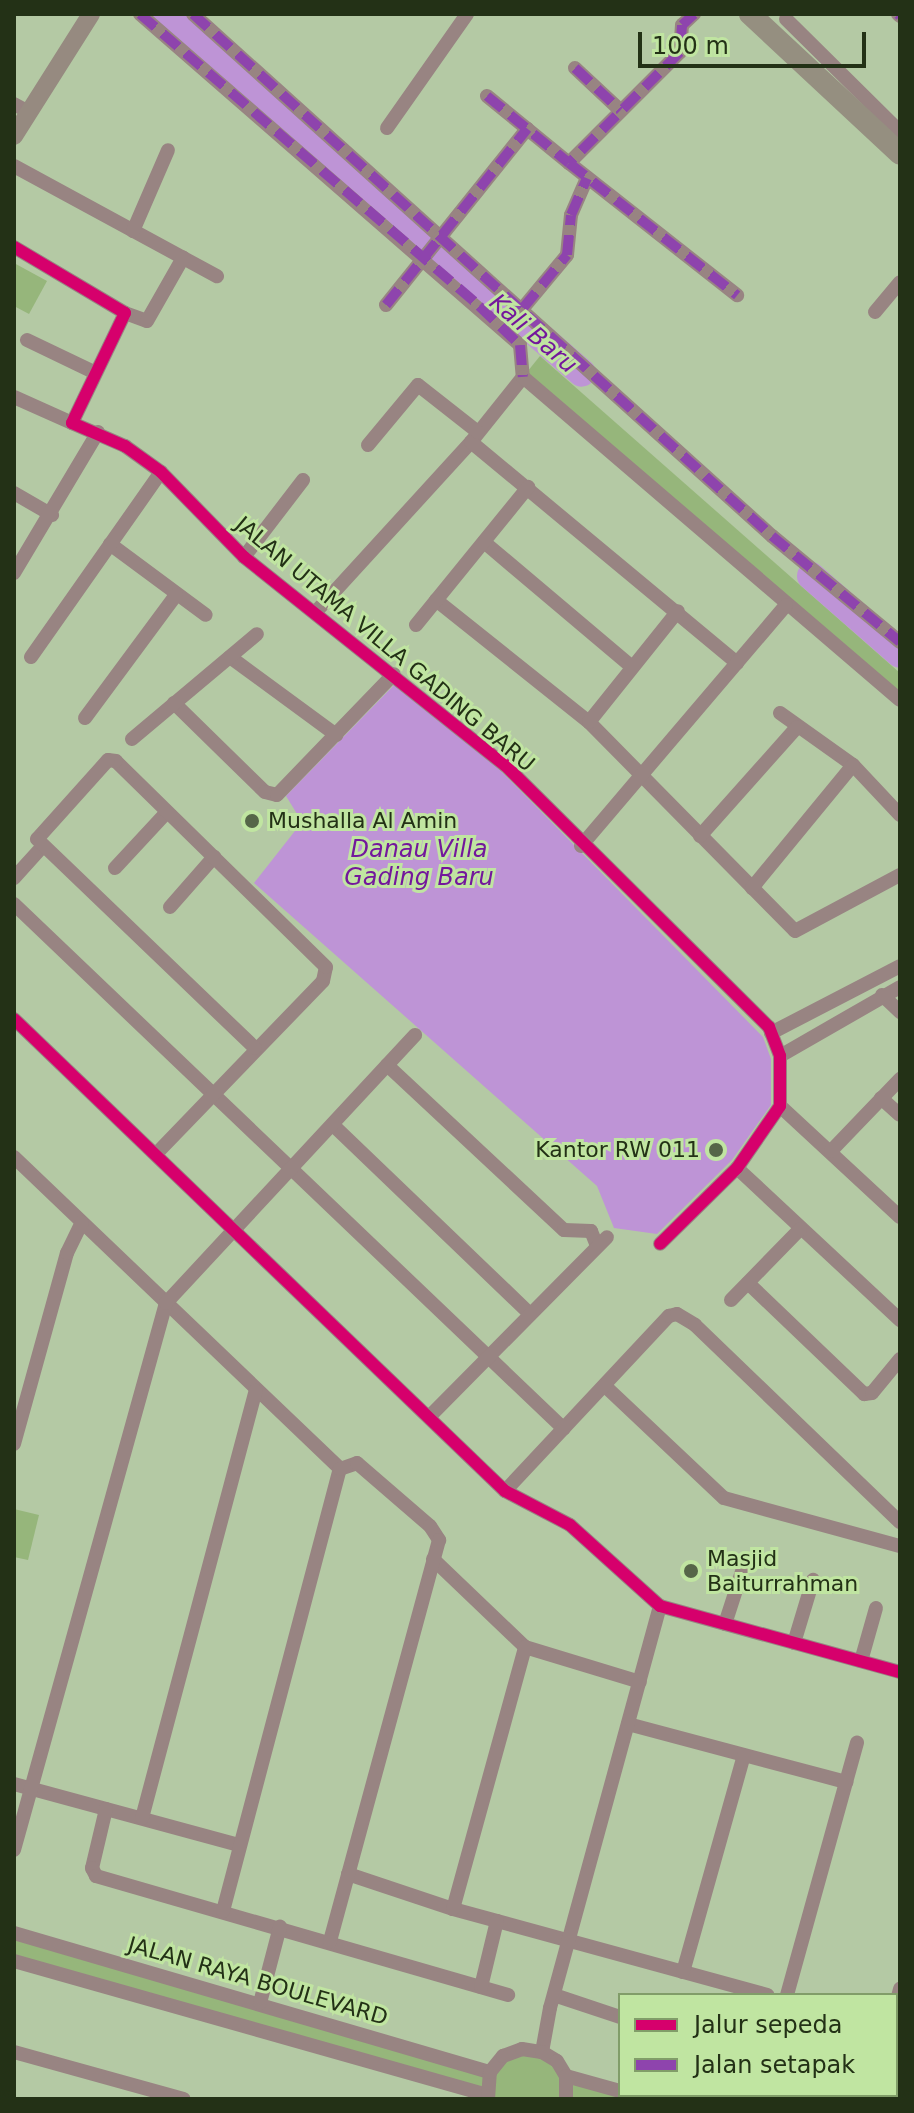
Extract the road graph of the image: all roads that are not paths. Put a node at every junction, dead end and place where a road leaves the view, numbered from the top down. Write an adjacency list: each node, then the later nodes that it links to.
1 (91, 14): 11 (street)
2 (140, 14): 27 (street)
3 (193, 14): 24 (street)
4 (467, 14): 14 (street)
5 (694, 14): 12 (street)
6 (750, 14): 7 (main road)
7 (783, 23): 13 (street); 19 (main road)
8 (575, 68): 12 (street)
9 (487, 96): 15 (street)
10 (900, 107): 13 (street)
11 (22, 108): 17 (street)
12 (620, 110): 20 (street)
13 (888, 119): 16 (street)
14 (387, 128)
15 (527, 129): 20 (street); 24 (street)
16 (900, 132)
17 (14, 136)
18 (168, 150): 23 (street)
19 (900, 154)
20 (569, 163): 22 (street)
21 (14, 166): 23 (street)
22 (587, 178): 30 (street); 32 (street)
23 (133, 231): 26 (street)
24 (444, 237): 27 (street); 32 (street)
25 (14, 247): 34 (street)
26 (183, 258): 28 (street); 34 (street)
27 (425, 259): 31 (street); 37 (street)
28 (217, 276)
29 (900, 282): 33 (street)
30 (737, 295)
31 (386, 305)
32 (523, 308): 35 (street)
33 (875, 312)
34 (125, 313): 38 (street)
35 (535, 319): 37 (street); 62 (street)
36 (27, 340): 38 (street)
37 (515, 340): 39 (street)
38 (96, 373): 41 (street)
39 (523, 377): 43 (street); 56 (street)
40 (14, 397): 41 (street, JALAN UTAMA VILLA GADING BARU)
41 (72, 423): 42 (street, JALAN UTAMA VILLA GADING BARU)
42 (98, 432): 45 (street, JALAN UTAMA VILLA GADING BARU); 49 (street)
43 (474, 437): 44 (street); 47 (street); 58 (street)
44 (368, 445)
45 (161, 472): 51 (street); 52 (street, JALAN UTAMA VILLA GADING BARU)
46 (303, 480): 52 (street)
47 (528, 487): 50 (street); 57 (street)
48 (14, 493): 49 (street)
49 (52, 515): 53 (street)
50 (484, 542): 55 (street); 66 (street)
51 (110, 544): 54 (street); 63 (street)
52 (244, 557): 58 (street, JALAN UTAMA VILLA GADING BARU)
53 (14, 573)
54 (176, 595): 59 (street); 71 (street)
55 (436, 600): 60 (street); 72 (street)
56 (786, 605): 65 (street); 68 (street)
57 (678, 611): 65 (street); 66 (street)
58 (316, 612): 67 (street, JALAN UTAMA VILLA GADING BARU)
59 (206, 615)
60 (416, 625)
61 (257, 634): 64 (street)
62 (900, 642)
63 (31, 657)
64 (230, 657): 69 (street); 74 (street)
65 (737, 663): 77 (street)
66 (632, 667): 72 (street)
67 (394, 674): 74 (street); 81 (street, JALAN UTAMA VILLA GADING BARU)
68 (900, 700)
69 (174, 703): 74 (street); 75 (street)
70 (780, 713): 73 (street)
71 (85, 718)
72 (589, 722): 77 (street)
73 (797, 727): 76 (street); 80 (street)
74 (336, 735)
75 (132, 739)
76 (853, 765): 79 (street); 87 (street)
77 (643, 776): 80 (street); 81 (street)
78 (167, 812): 82 (street); 83 (street); 84 (street)
79 (900, 815)
80 (700, 836): 87 (street)
81 (581, 846): 95 (street, JALAN UTAMA VILLA GADING BARU)
82 (42, 847): 86 (street); 97 (street)
83 (214, 857): 89 (street); 97 (street)
84 (115, 868)
85 (900, 875): 87 (street)
86 (14, 878)
87 (752, 888)
88 (14, 904): 101 (street)
89 (170, 907)
90 (900, 966): 95 (street)
91 (900, 987): 92 (street)
92 (882, 995): 93 (street); 98 (street)
93 (900, 1012)
94 (14, 1019): 107 (street)
95 (770, 1030): 98 (street)
96 (415, 1035): 99 (street)
97 (255, 1048): 101 (street)
98 (780, 1056): 103 (street)
99 (387, 1065): 105 (street); 119 (street)
100 (900, 1079): 102 (street)
101 (210, 1095): 107 (street); 110 (street)
102 (881, 1098): 104 (street); 106 (street)
103 (780, 1106): 106 (street); 109 (street)
104 (900, 1115)
105 (333, 1125): 110 (street); 119 (street)
106 (831, 1151): 111 (street)
107 (156, 1154): 114 (street)
108 (16, 1162): 112 (street)
109 (737, 1168): 113 (street); 115 (street)
110 (290, 1169): 114 (street); 121 (street)
111 (900, 1217)
112 (82, 1222): 118 (street); 127 (street)
113 (800, 1229): 116 (street); 120 (street)
114 (233, 1231): 118 (street); 125 (street)
115 (660, 1244)
116 (748, 1283): 117 (street); 122 (street)
117 (731, 1300)
118 (166, 1303): 124 (street); 148 (street)
119 (530, 1314): 121 (street)
120 (900, 1320)
121 (488, 1356): 125 (street); 126 (street)
122 (900, 1359)
123 (605, 1386): 126 (street); 130 (street); 131 (street)
124 (256, 1391): 128 (street); 150 (street)
125 (431, 1415): 129 (street)
126 (564, 1429): 129 (street)
127 (14, 1444)
128 (340, 1469): 132 (street); 151 (street)
129 (505, 1491): 135 (street)
130 (900, 1522)
131 (900, 1546)
132 (433, 1559): 139 (street); 153 (street)
133 (746, 1559): 137 (street)
134 (813, 1580): 138 (street)
135 (660, 1606): 137 (street); 142 (street)
136 (876, 1608): 140 (street)
137 (725, 1624): 138 (street)
138 (794, 1643): 140 (street)
139 (525, 1647): 142 (street); 154 (street)
140 (861, 1661): 141 (street)
141 (900, 1672)
142 (640, 1682): 143 (street)
143 (628, 1724): 145 (street); 159 (street)
144 (857, 1743): 146 (street)
145 (744, 1755): 146 (street); 162 (street)
146 (846, 1782): 165 (street)
147 (14, 1784): 148 (street)
148 (31, 1788): 149 (street); 152 (street)
149 (106, 1809): 150 (street); 155 (street)
150 (142, 1818): 151 (street)
151 (238, 1845): 155 (street)
152 (14, 1850)
153 (348, 1874): 154 (street); 160 (street)
154 (453, 1909): 156 (street)
155 (223, 1911): 157 (street)
156 (497, 1921): 159 (street); 163 (street)
157 (280, 1927): 160 (street); 168 (street)
158 (14, 1933): 168 (street, JALAN RAYA BOULEVARD)
159 (570, 1940): 162 (street); 167 (street)
160 (330, 1941): 163 (street)
161 (14, 1961): 175 (street)
162 (683, 1972): 164 (street)
163 (481, 1987): 166 (street)
164 (760, 1993)
165 (788, 1993)
166 (508, 1995)
167 (554, 1995): 169 (street); 171 (street)
168 (260, 2003): 172 (street, JALAN RAYA BOULEVARD)
169 (618, 2016)
170 (14, 2052): 176 (street)
171 (542, 2052): 172 (street); 173 (street)
172 (490, 2072): 175 (street)
173 (566, 2076): 174 (street); 177 (street)
174 (618, 2090)
175 (487, 2097)
176 (176, 2098)
177 (566, 2099)

